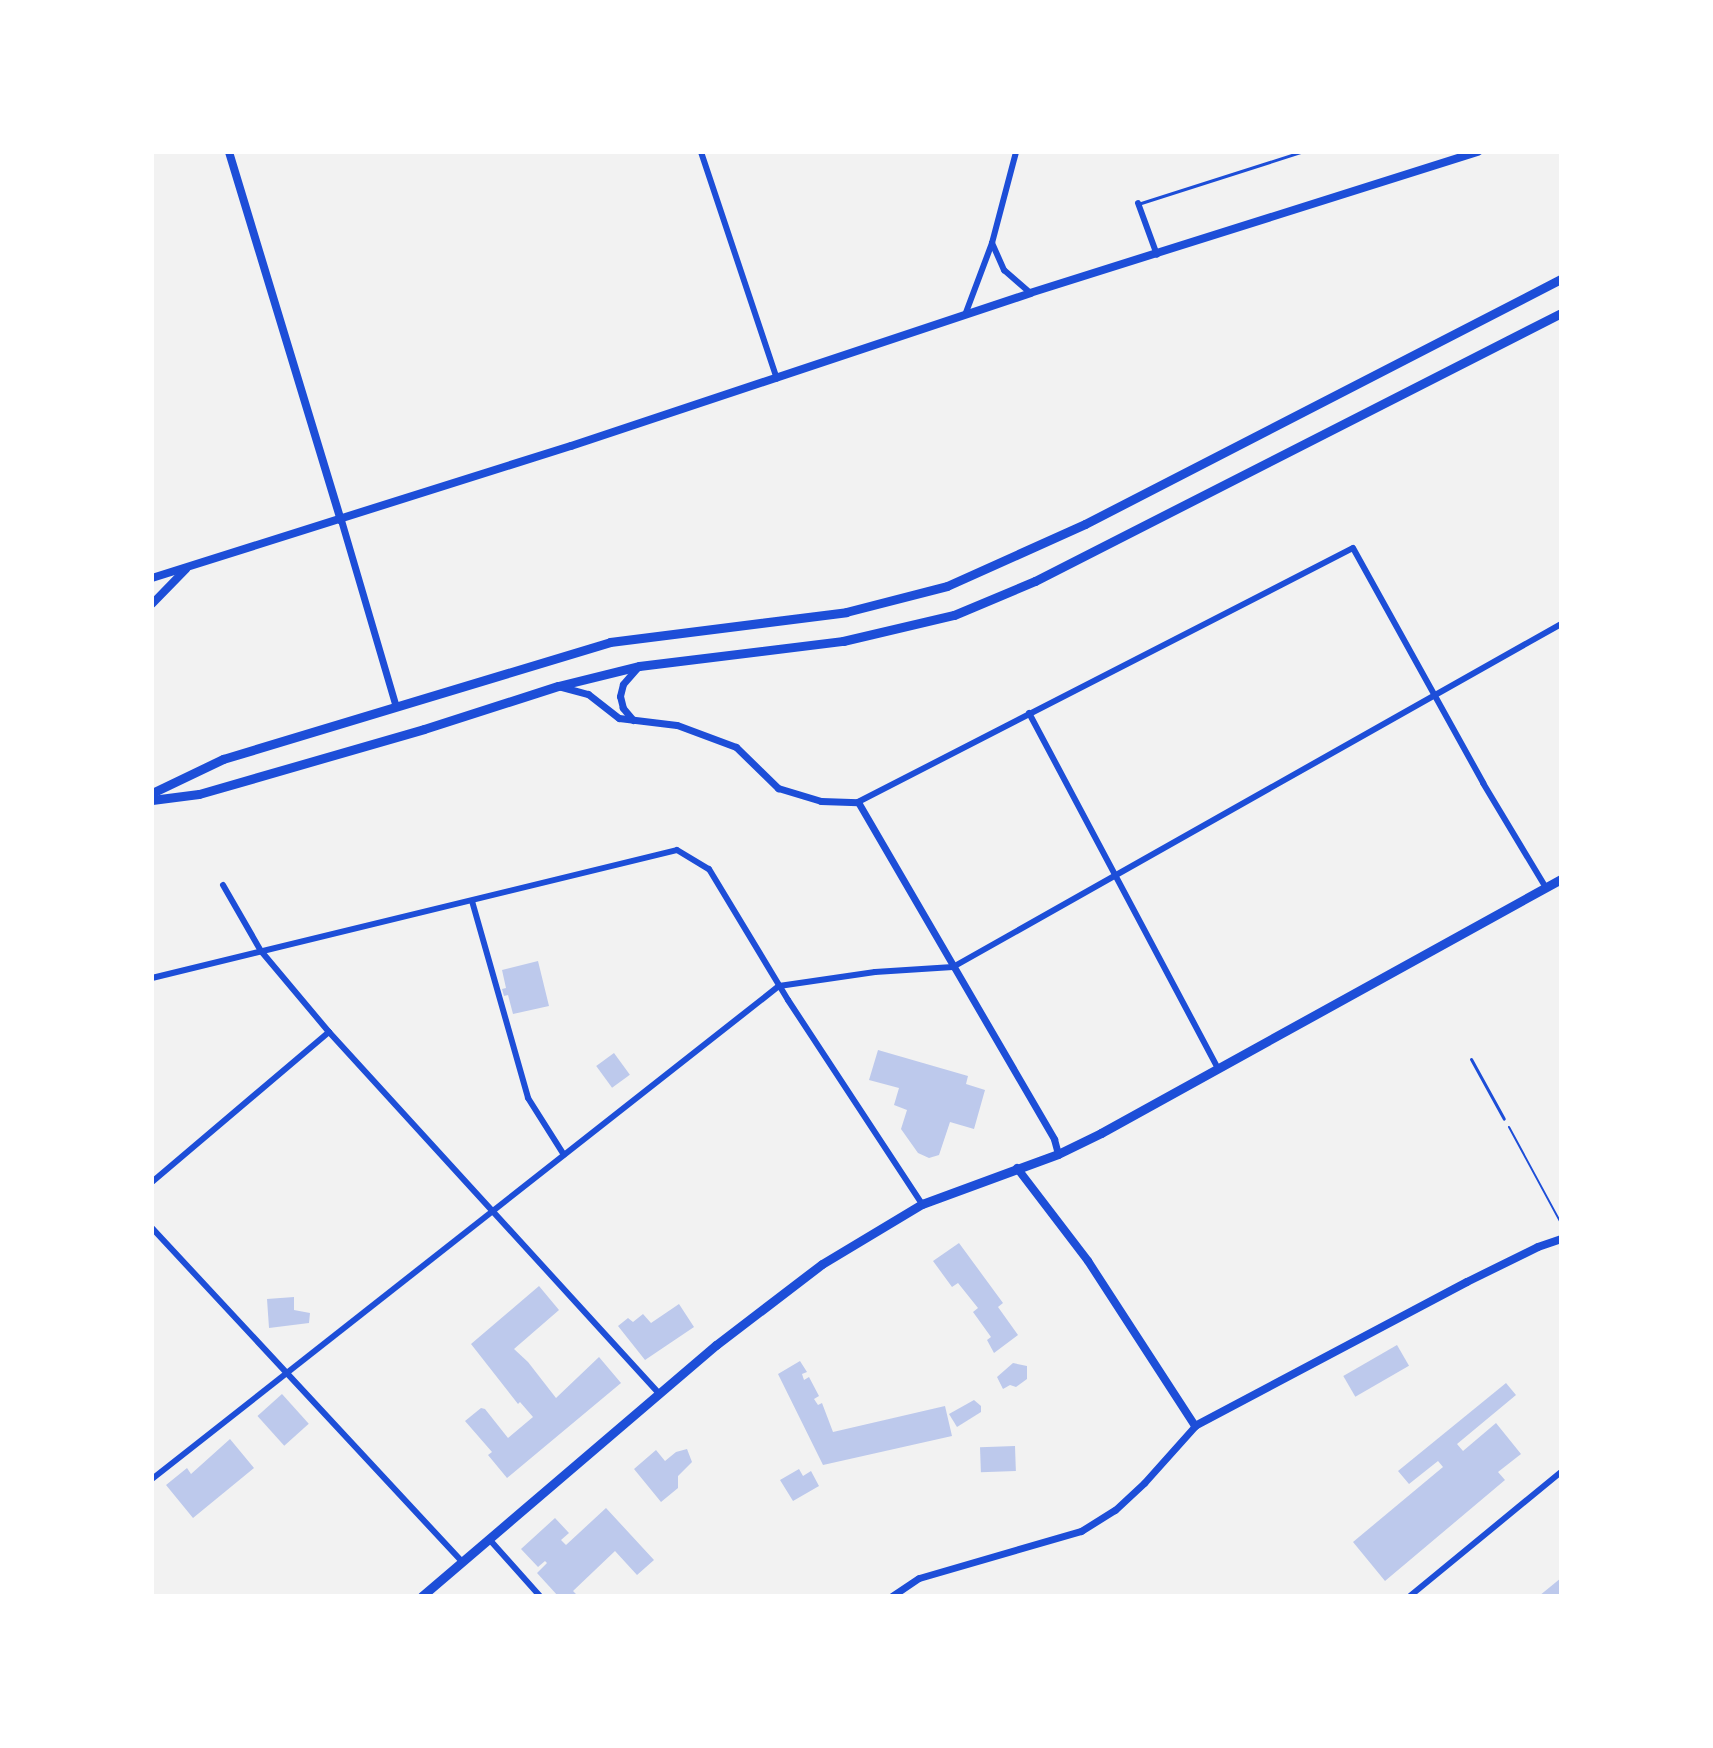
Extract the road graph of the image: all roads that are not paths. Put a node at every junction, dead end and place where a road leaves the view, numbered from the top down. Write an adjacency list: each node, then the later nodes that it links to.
1 (229, 152): 14 (main road)
2 (701, 152): 13 (street)
3 (1016, 152): 7 (street)
4 (1301, 152): 6 (lane)
5 (1478, 152): 8 (main road)
6 (1138, 203): 8 (street)
7 (992, 243): 10 (street); 12 (street)
8 (1157, 255): 10 (main road)
9 (1561, 279): 22 (main road)
10 (1030, 293): 12 (main road)
11 (1561, 313): 19 (main road)
12 (965, 315): 13 (main road)
13 (777, 379): 14 (main road)
14 (341, 520): 15 (main road); 22 (street)
15 (190, 566): 16 (main road); 17 (main road)
16 (152, 578)
17 (152, 604)
18 (1561, 624): 21 (street)
19 (639, 666): 20 (main road); 24 (street)
20 (558, 686): 24 (street); 26 (main road)
21 (1435, 696): 23 (street); 28 (street); 31 (street)
22 (395, 704): 25 (main road)
23 (1029, 713): 27 (street); 28 (street)
24 (634, 722): 27 (street)
25 (152, 793)
26 (152, 800)
27 (858, 802): 34 (street)
28 (1118, 875): 34 (street); 39 (street)
29 (1561, 879): 31 (main road)
30 (223, 885): 33 (street)
31 (1546, 888): 39 (main road)
32 (472, 901): 33 (street); 36 (street); 42 (street)
33 (261, 951): 35 (street); 37 (street)
34 (953, 967): 36 (street); 41 (street)
35 (152, 978)
36 (779, 986): 42 (street); 45 (street)
37 (329, 1032): 44 (street); 46 (street)
38 (1471, 1059): 40 (lane)
39 (1218, 1069): 41 (main road)
40 (1504, 1119)
41 (1058, 1154): 43 (main road)
42 (564, 1155): 46 (street)
43 (1017, 1168): 45 (main road); 51 (main road)
44 (152, 1182)
45 (922, 1204): 50 (main road)
46 (493, 1207): 49 (street); 50 (street)
47 (152, 1228): 49 (street)
48 (1561, 1239): 51 (main road)
49 (287, 1372): 53 (street); 55 (street)
50 (659, 1393): 54 (main road)
51 (1195, 1426): 58 (street)
52 (1561, 1472): 59 (street)
53 (152, 1479)
54 (489, 1539): 55 (main road); 57 (street)
55 (462, 1562): 56 (main road)
56 (422, 1596)
57 (540, 1596)
58 (892, 1596)
59 (1410, 1596)

